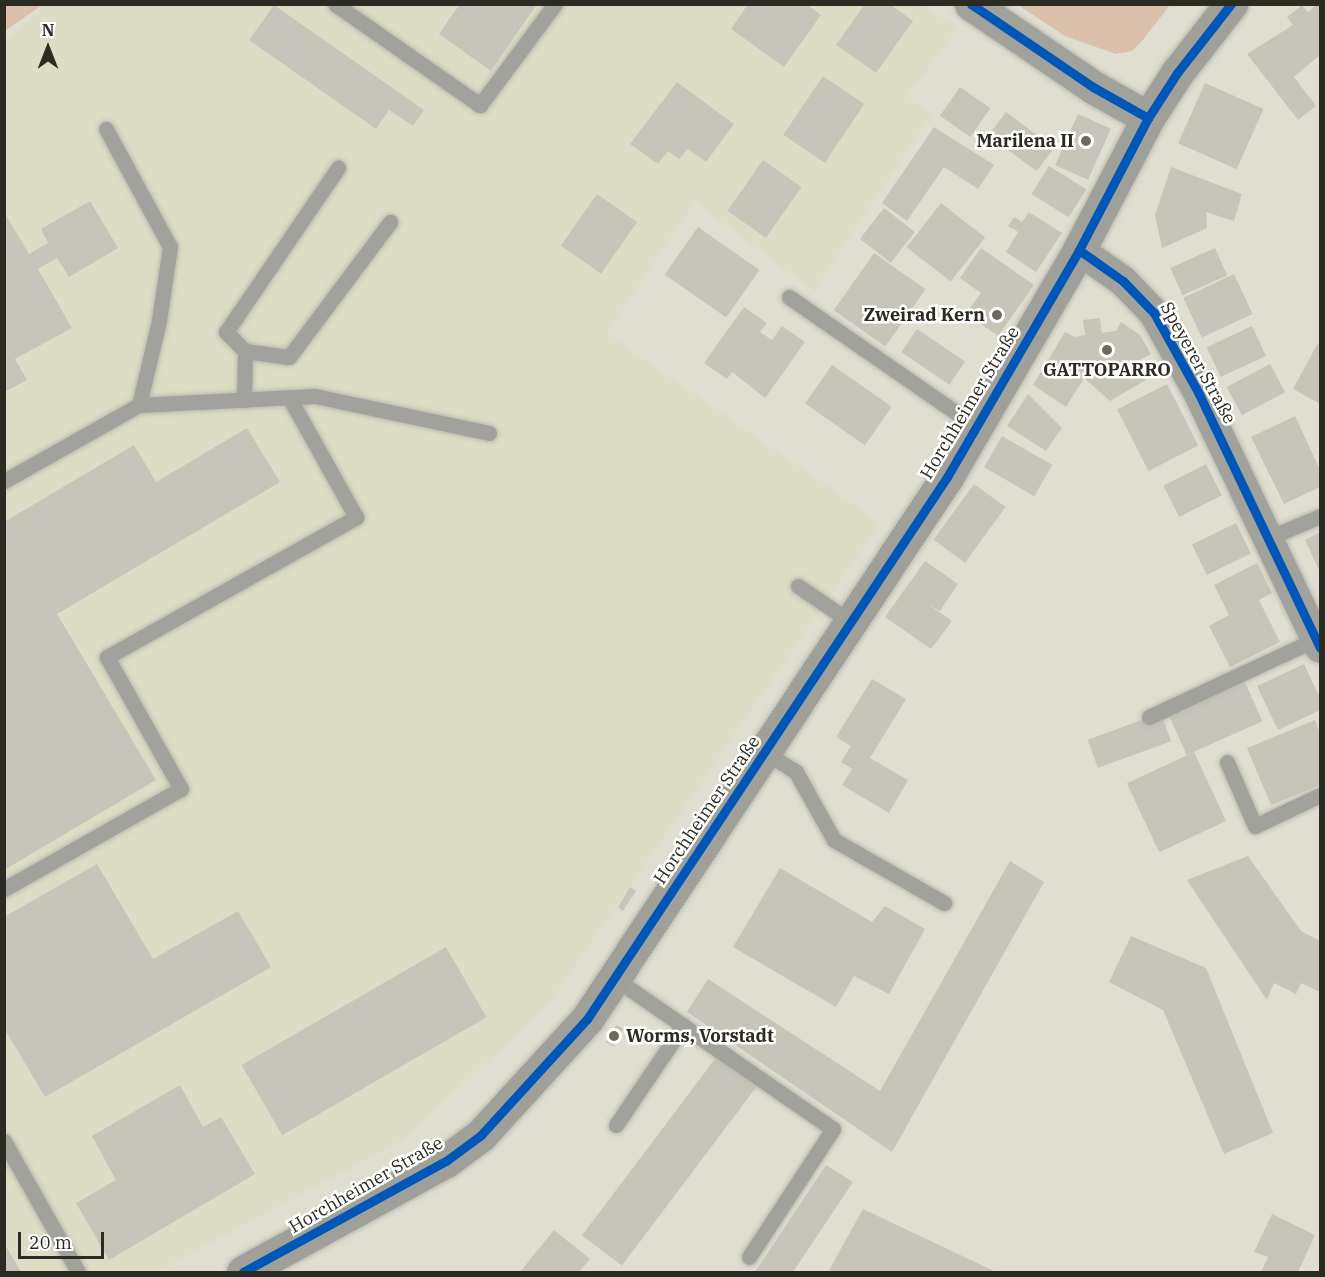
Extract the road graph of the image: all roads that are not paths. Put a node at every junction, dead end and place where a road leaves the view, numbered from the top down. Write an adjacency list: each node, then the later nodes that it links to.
1 (335, 4): 2 (lane)
2 (555, 4)
3 (971, 4): 5 (street)
4 (1231, 4): 5 (main road)
5 (1148, 118): 9 (main road)
6 (106, 129): 14 (lane)
7 (338, 168): 11 (lane)
8 (390, 222): 11 (lane)
9 (1079, 250): 15 (main road, Horchheimer Straße); 19 (street, Speyerer Straße)
10 (789, 297): 15 (lane)
11 (245, 351): 13 (lane)
12 (289, 397): 13 (lane); 16 (lane); 27 (lane)
13 (244, 400): 14 (lane)
14 (139, 405): 17 (lane)
15 (977, 427): 21 (main road, Horchheimer Straße)
16 (489, 433)
17 (4, 481)
18 (1320, 516): 19 (lane)
19 (1268, 538): 22 (street, Speyerer Straße)
20 (798, 586): 21 (lane)
21 (851, 622): 24 (main road, Horchheimer Straße)
22 (1318, 643): 23 (lane)
23 (1149, 717)
24 (766, 753): 28 (lane); 29 (main road, Horchheimer Straße)
25 (1227, 762): 26 (lane)
26 (1320, 795)
27 (4, 889)
28 (944, 903)
29 (614, 978): 30 (lane); 34 (main road, Horchheimer Straße)
30 (683, 1026): 31 (lane); 33 (lane)
31 (616, 1125)
32 (4, 1142): 35 (lane)
33 (749, 1257)
34 (250, 1271)
35 (78, 1272)

